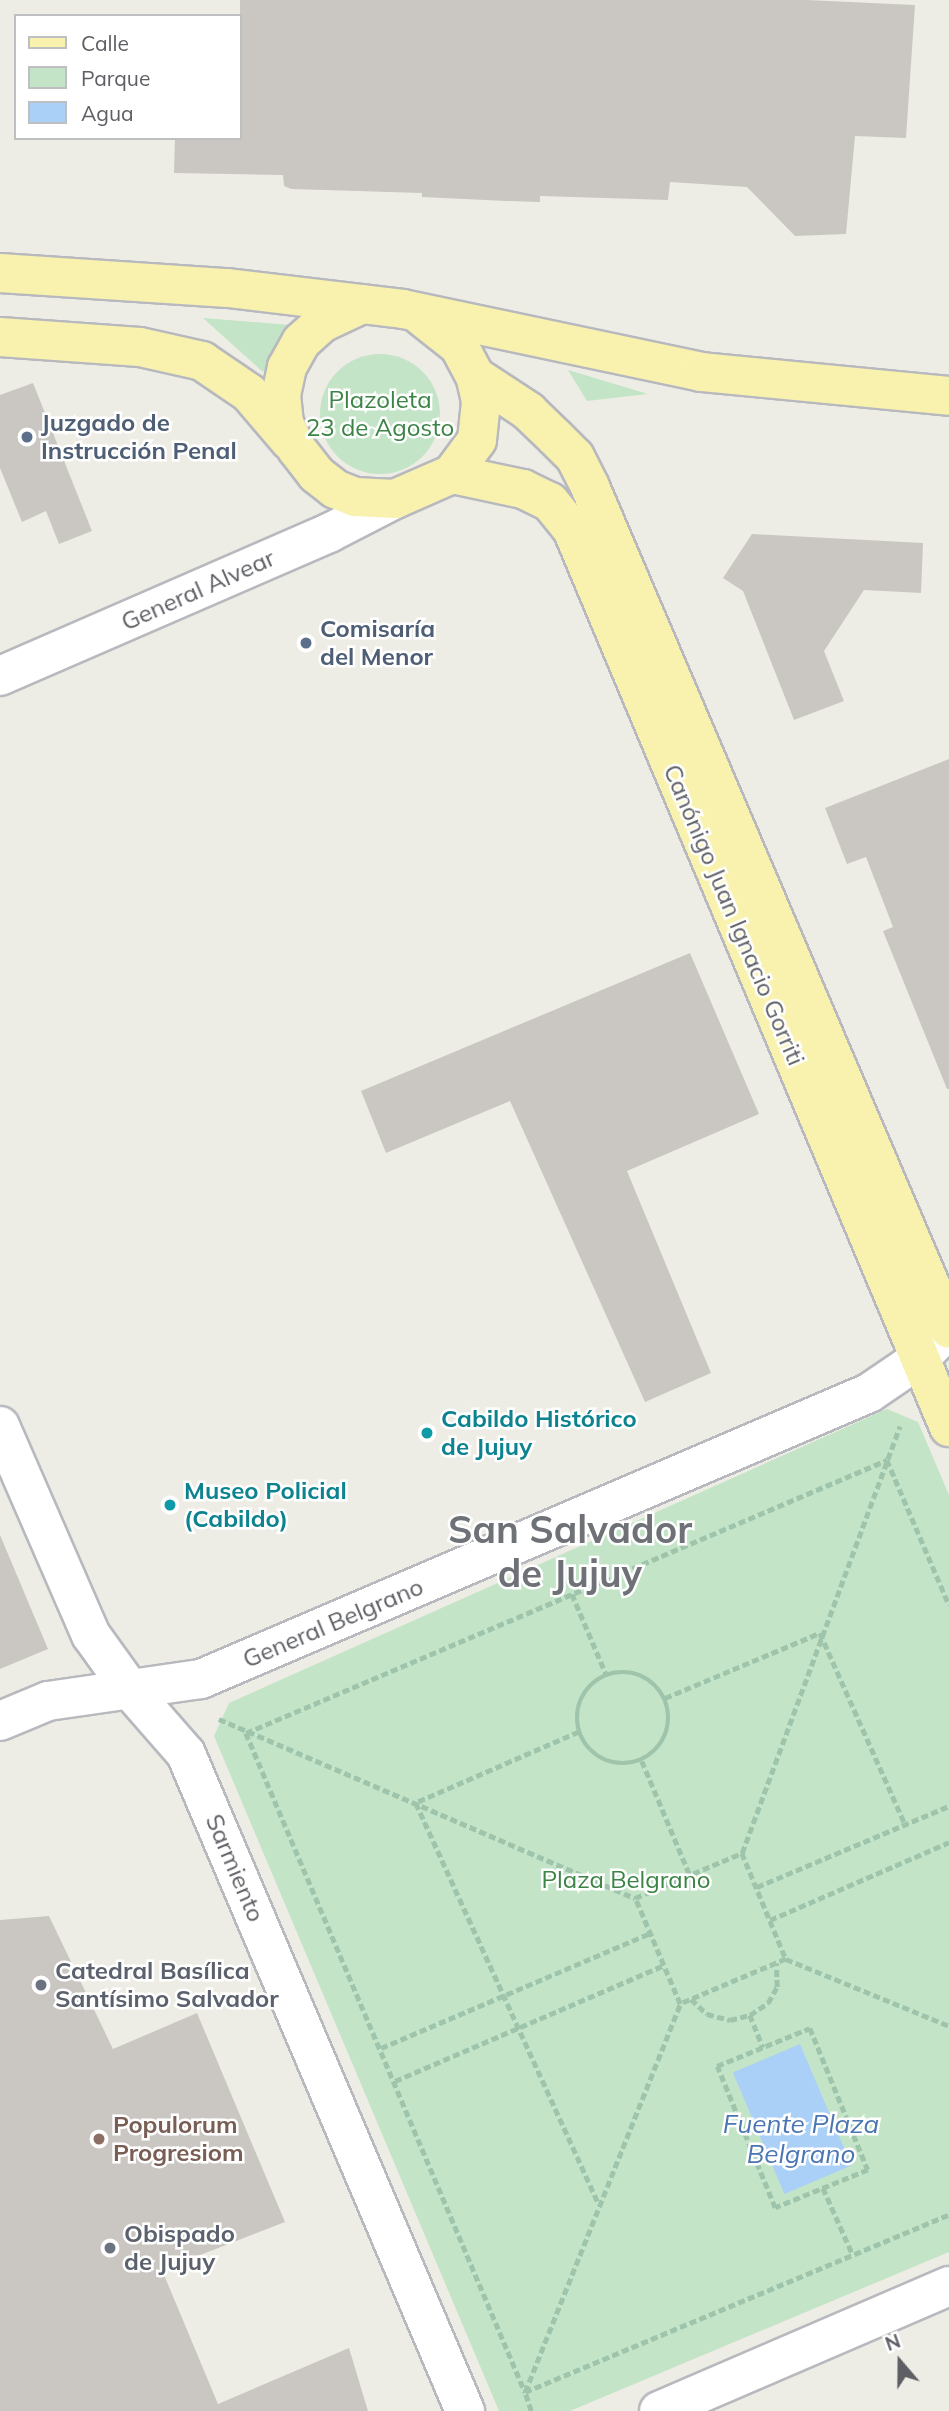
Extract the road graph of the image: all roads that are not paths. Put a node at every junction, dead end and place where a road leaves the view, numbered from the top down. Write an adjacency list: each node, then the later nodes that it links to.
1 (0, 273): 2 (main road)
2 (362, 304): 3 (main road); 7 (main road)
3 (403, 309): 5 (main road); 6 (main road)
4 (0, 337): 7 (main road)
5 (475, 376): 8 (main road); 11 (main road, Canónigo Juan Ignacio Gorriti)
6 (949, 396)
7 (296, 448): 9 (main road)
8 (452, 474): 9 (main road); 12 (main road, Canónigo Juan Ignacio Gorriti)
9 (395, 499): 10 (street, General Alvear)
10 (0, 676)
11 (949, 1329): 12 (street, General Belgrano)
12 (919, 1359): 13 (main road, Canónigo Juan Ignacio Gorriti); 15 (street, General Belgrano)
13 (942, 1411)
14 (0, 1426): 15 (street, Sarmiento)
15 (132, 1692): 16 (street, General Belgrano); 18 (street, Sarmiento)
16 (0, 1721)
17 (949, 2286): 19 (street)
18 (465, 2411)
19 (659, 2411)

